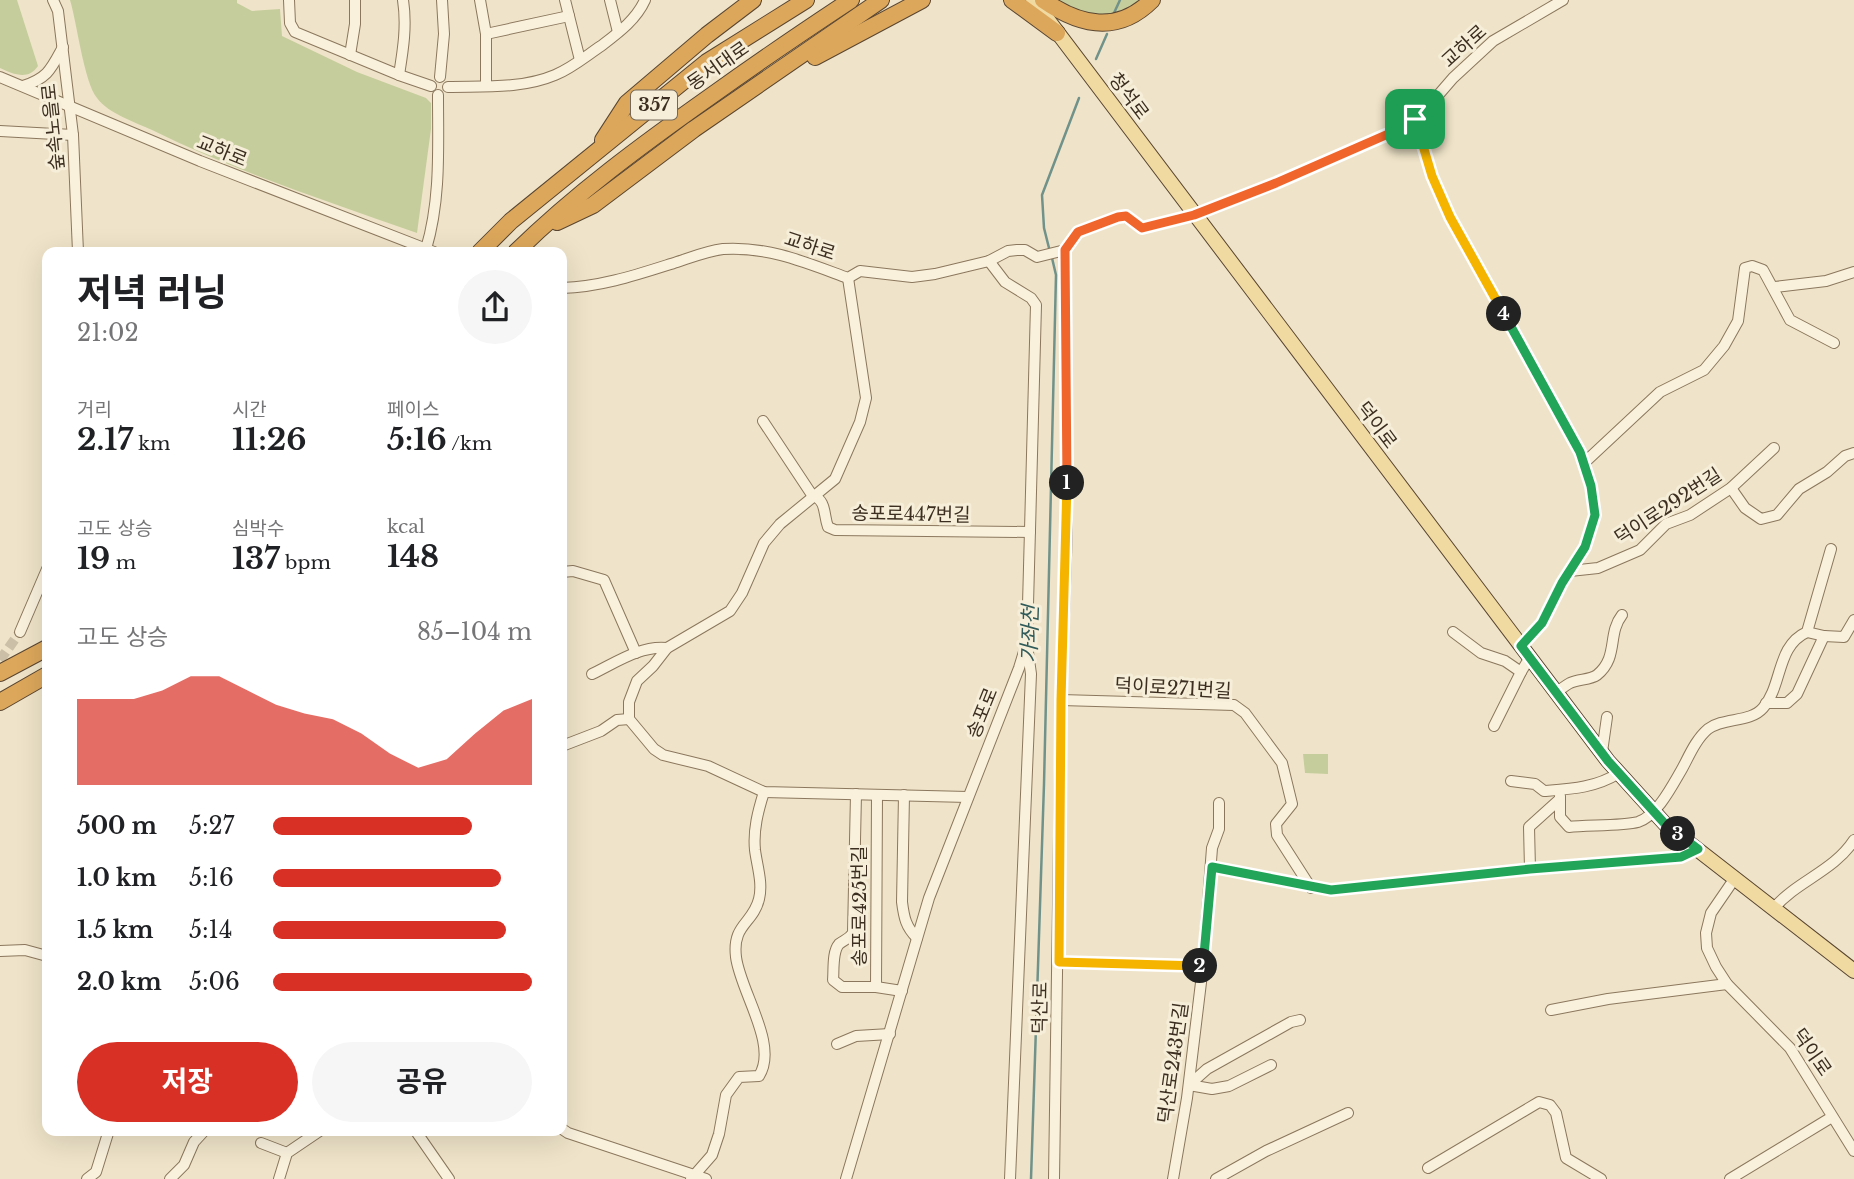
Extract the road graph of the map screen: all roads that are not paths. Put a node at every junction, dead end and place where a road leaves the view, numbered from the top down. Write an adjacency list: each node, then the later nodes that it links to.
1 (53, 0): 26 (street, 숲속노을로)
2 (289, 0): 27 (street)
3 (355, 0): 27 (street)
4 (403, 0): 29 (street)
5 (442, 0): 31 (street)
6 (481, 0): 25 (street)
7 (565, 0): 21 (street)
8 (610, 0): 23 (street)
9 (645, 0): 23 (street)
10 (754, 0): 41 (highway)
11 (806, 0): 41 (highway, 동서대로 / 357)
12 (845, 0): 22 (main road, 357)
13 (851, 0): 22 (highway, 동서대로)
14 (881, 0): 36 (highway)
15 (922, 0): 36 (highway)
16 (1012, 0): 24 (highway)
17 (1033, 0): 24 (main road, 청석로)
18 (1043, 0): 19 (highway)
19 (1152, 0)
20 (1563, 0): 38 (street, 교하로)
21 (569, 16): 25 (street); 28 (street)
22 (805, 30): 43 (highway, 동서대로 / 357)
23 (618, 32): 28 (street)
24 (1057, 33): 42 (main road, 청석로)
25 (485, 34): 33 (street)
26 (62, 47): 32 (street); 37 (street, 숲속노을로)
27 (350, 55): 29 (street)
28 (580, 60): 33 (street)
29 (399, 75): 35 (street)
30 (0, 77): 32 (street, 교하로)
31 (440, 77): 34 (street); 35 (street)
32 (23, 86): 37 (street, 교하로)
33 (486, 86): 34 (street)
34 (449, 87): 35 (street)
35 (435, 90): 46 (street)
36 (748, 93): 43 (highway)
37 (69, 106): 40 (street, 숲속노을로); 45 (street, 교하로)
38 (1415, 119): 42 (street, 교하로); 59 (street, 덕이로292번길)
39 (0, 131): 40 (street)
40 (74, 135): 44 (street, 숲속노을로)
41 (595, 153): 47 (highway, 동서대로 / 357)
42 (1194, 215): 49 (street, 교하로); 76 (main road, 덕이로)
43 (536, 232): 48 (highway, 동서대로 / 357)
44 (78, 247)
45 (422, 247)
46 (430, 247)
47 (485, 247)
48 (521, 247)
49 (1054, 253): 50 (street, 교하로); 83 (street, 덕산로)
50 (989, 261): 52 (street, 교하로); 62 (street, 송포로)
51 (1854, 272): 54 (street)
52 (848, 278): 53 (street, 교하로); 61 (street, 송포로447번길)
53 (567, 288)
54 (1775, 288): 55 (street); 59 (street)
55 (1834, 344)
56 (763, 421): 61 (street, 송포로447번길)
57 (1774, 448): 60 (street, 덕이로292번길)
58 (1854, 453): 60 (street)
59 (1584, 463): 64 (street, 덕이로292번길)
60 (1731, 488): 64 (street, 덕이로292번길)
61 (814, 496): 62 (street, 송포로447번길); 74 (street, 송포로447번길)
62 (1030, 533): 73 (street, 송포로)
63 (1831, 549): 71 (street)
64 (1570, 571): 76 (street, 덕이로292번길)
65 (567, 572): 77 (street)
66 (42, 581): 69 (street)
67 (1622, 615): 82 (street)
68 (1854, 620): 72 (street)
69 (20, 632)
70 (1453, 632): 78 (street)
71 (1807, 632): 72 (street); 85 (street)
72 (1824, 636): 85 (street)
73 (1027, 642): 98 (street, 송포로); 141 (street, 덕산로)
74 (667, 648): 77 (street, 송포로447번길); 87 (street, 송포로447번길)
75 (42, 651): 79 (highway)
76 (1526, 651): 78 (street); 82 (main road, 덕이로)
77 (636, 653): 80 (street, 송포로447번길)
78 (1521, 672): 88 (street)
79 (0, 673)
80 (592, 674)
81 (42, 678): 84 (highway)
82 (1557, 692): 90 (main road, 덕이로)
83 (1061, 700): 106 (street, 덕이로271번길); 111 (street, 덕산로)
84 (0, 702)
85 (1766, 704): 100 (street)
86 (1607, 717): 90 (street)
87 (629, 719): 89 (street); 93 (street)
88 (1494, 726)
89 (567, 744)
90 (1602, 752): 91 (main road, 덕이로)
91 (1619, 773): 95 (street); 100 (main road, 덕이로)
92 (1511, 781): 95 (street)
93 (764, 792): 94 (street); 134 (street)
94 (856, 794): 96 (street); 115 (street, 송포로425번길)
95 (1560, 794): 100 (street); 104 (street)
96 (877, 795): 97 (street); 115 (street, 송포로425번길)
97 (904, 795): 98 (street); 108 (street)
98 (968, 797): 108 (street, 송포로)
99 (1219, 803): 103 (street, 덕산로243번길)
100 (1654, 812): 102 (main road, 덕이로)
101 (1854, 840): 107 (street)
102 (1698, 849): 104 (street); 105 (main road, 덕이로)
103 (1212, 867): 106 (street); 112 (street, 덕산로243번길)
104 (1530, 869): 106 (street)
105 (1735, 878): 107 (main road, 덕이로); 114 (street, 덕이로)
106 (1311, 888)
107 (1773, 908): 113 (main road, 덕이로)
108 (917, 938): 116 (street, 송포로)
109 (0, 951): 110 (street)
110 (42, 955)
111 (1059, 962): 112 (street); 142 (street, 덕산로)
112 (1203, 966): 122 (street, 덕산로243번길)
113 (1854, 971)
114 (1727, 984): 117 (street); 124 (street, 덕이로)
115 (876, 987): 116 (street)
116 (902, 991): 119 (street, 송포로)
117 (1551, 1010)
118 (1300, 1020): 122 (street)
119 (890, 1034): 120 (street); 140 (street, 송포로)
120 (837, 1044)
121 (1271, 1065): 122 (street)
122 (1189, 1085): 143 (street, 덕산로243번길)
123 (1348, 1113): 144 (street)
124 (1832, 1117): 131 (street, 덕이로); 146 (street)
125 (567, 1132): 134 (street)
126 (107, 1136): 135 (street)
127 (200, 1136): 136 (street)
128 (312, 1136): 132 (street)
129 (419, 1136): 138 (street)
130 (261, 1143): 132 (street)
131 (1854, 1151)
132 (287, 1153): 137 (street)
133 (1428, 1168): 145 (street)
134 (692, 1177): 139 (street)
135 (87, 1179)
136 (170, 1179)
137 (279, 1179)
138 (449, 1179)
139 (706, 1179)
140 (846, 1179)
141 (1010, 1179)
142 (1054, 1179)
143 (1173, 1179)
144 (1216, 1179)
145 (1601, 1179)
146 (1730, 1179)

